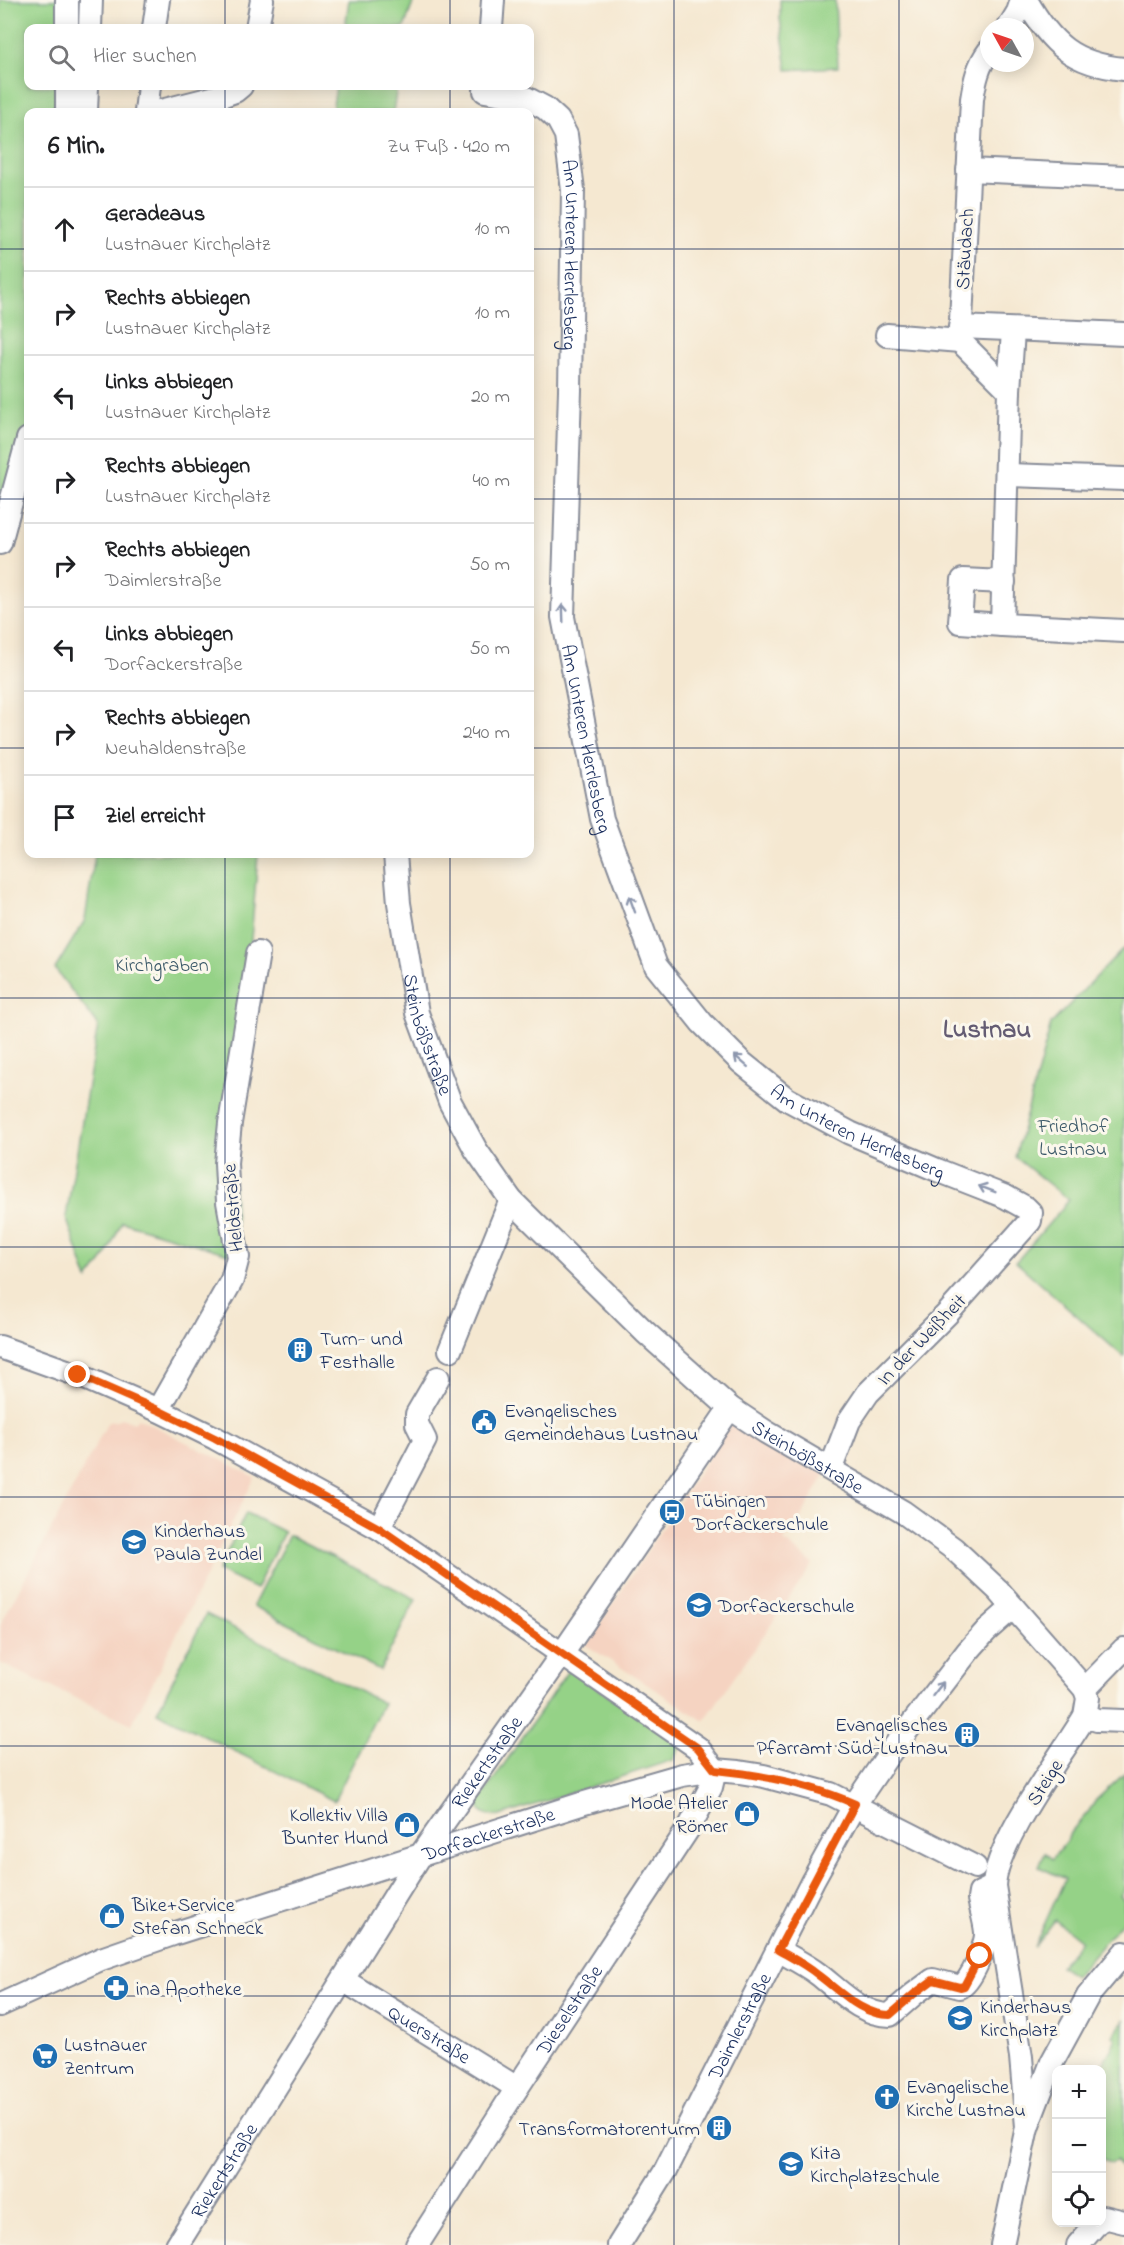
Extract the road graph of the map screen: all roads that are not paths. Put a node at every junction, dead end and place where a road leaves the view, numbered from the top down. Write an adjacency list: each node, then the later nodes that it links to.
1 (67, 0): 9 (street)
2 (91, 0): 10 (street)
3 (158, 0): 11 (street)
4 (262, 0): 12 (street)
5 (493, 0): 13 (street)
6 (1022, 0): 8 (street)
7 (1026, 0): 15 (street)
8 (1014, 18)
9 (67, 24)
10 (90, 24)
11 (155, 24)
12 (258, 24)
13 (490, 24)
14 (980, 65): 25 (street, Stäudach)
15 (1124, 69)
16 (67, 90): 21 (street)
17 (87, 90): 22 (street)
18 (148, 90): 23 (street)
19 (235, 90): 24 (street)
20 (484, 96): 42 (street, Am Unteren Herrlesberg, one-way to 20)
21 (67, 108)
22 (86, 108)
23 (146, 108)
24 (173, 108)
25 (968, 170): 26 (street); 28 (street, Stäudach)
26 (1124, 177)
27 (1013, 331): 28 (street); 29 (street); 31 (street)
28 (960, 334): 30 (street); 31 (street)
29 (1124, 334)
30 (887, 335)
31 (1008, 390): 33 (street)
32 (24, 454): 35 (street)
33 (1007, 475): 34 (street); 36 (street)
34 (1124, 479)
35 (0, 543)
36 (1004, 582): 37 (street); 37 (street)
37 (1002, 625): 38 (street)
38 (1124, 632)
39 (395, 858): 41 (street, Steinbößstraße)
40 (258, 952): 47 (street, Heldstraße)
41 (511, 1200): 44 (street); 46 (street, Steinbößstraße)
42 (1030, 1221): 48 (street, In der Weißheit)
43 (0, 1347): 47 (street)
44 (450, 1350)
45 (438, 1377): 49 (street)
46 (730, 1408): 48 (street, Steinbößstraße); 52 (street, Riekertstraße)
47 (158, 1410): 49 (street)
48 (831, 1468): 50 (street, Steinbößstraße)
49 (379, 1528): 52 (street)
50 (1013, 1607): 53 (street, Steinbößstraße); 57 (street, Daimlerstraße, one-way to 50)
51 (1124, 1649): 53 (street)
52 (562, 1654): 56 (street); 58 (street, Riekertstraße)
53 (1085, 1689): 54 (street)
54 (1085, 1716): 55 (street); 60 (street, Steige)
55 (1124, 1720)
56 (715, 1770): 57 (street, Dorfackerstraße); 58 (street, Dorfackerstraße); 65 (street, Dieselstraße)
57 (855, 1804): 59 (street, Dorfackerstraße); 61 (street, Daimlerstraße)
58 (420, 1857): 63 (street, Riekertstraße); 64 (street, Dorfackerstraße)
59 (975, 1867)
60 (994, 1886): 61 (street); 66 (street)
61 (778, 1950): 72 (street, Daimlerstraße)
62 (1124, 1953): 66 (street)
63 (343, 1980): 65 (street, Querstraße); 70 (street, Riekertstraße)
64 (0, 2005)
65 (517, 2088): 71 (street, Dieselstraße)
66 (1027, 2127): 73 (street)
67 (1106, 2218): 68 (street)
68 (1124, 2222)
69 (1094, 2227): 74 (street)
70 (177, 2245)
71 (417, 2245)
72 (619, 2245)
73 (1002, 2245)
74 (1078, 2245)

